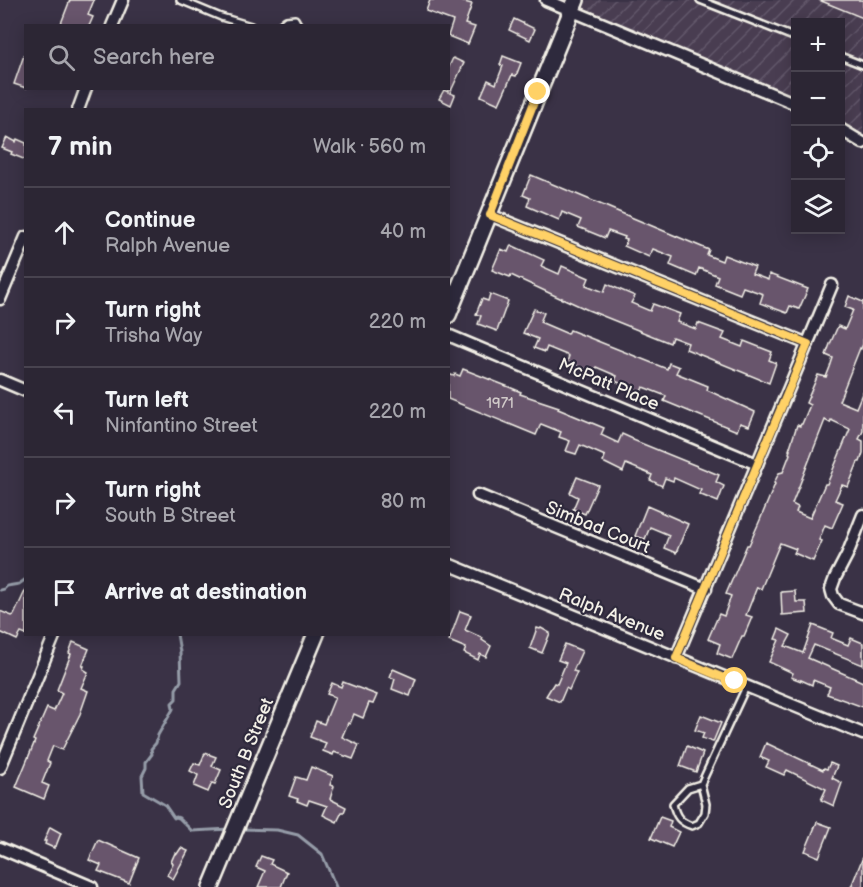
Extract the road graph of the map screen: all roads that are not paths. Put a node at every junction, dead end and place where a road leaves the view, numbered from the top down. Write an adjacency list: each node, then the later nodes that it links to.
1 (123, 0): 6 (street)
2 (180, 0): 7 (lane)
3 (546, 0): 5 (street)
4 (700, 0): 10 (lane)
5 (574, 5): 14 (street); 18 (street)
6 (113, 24)
7 (244, 24)
8 (281, 24): 9 (lane)
9 (298, 24)
10 (791, 36)
11 (845, 58): 12 (lane)
12 (863, 65)
13 (85, 90): 15 (street)
14 (791, 102)
15 (79, 108)
16 (845, 132): 17 (street)
17 (863, 143)
18 (490, 215): 22 (street); 24 (street)
19 (24, 242): 21 (street)
20 (832, 285): 24 (street)
21 (0, 299)
22 (450, 310)
23 (450, 336): 27 (street, McPatt Place)
24 (808, 344): 27 (street)
25 (0, 380): 26 (street)
26 (24, 390)
27 (757, 464): 31 (street)
28 (478, 495): 31 (street, Simbad Court)
29 (863, 515): 32 (street)
30 (450, 565): 35 (street, Ralph Avenue)
31 (706, 589): 35 (street)
32 (863, 613)
33 (54, 636): 38 (street)
34 (315, 636): 42 (street, South B Street)
35 (676, 658): 36 (street, Ralph Avenue)
36 (747, 686): 37 (street, Ralph Avenue); 39 (lane)
37 (863, 734)
38 (0, 768)
39 (701, 784): 39 (lane)
40 (0, 848): 41 (street)
41 (92, 887)
42 (211, 887)

